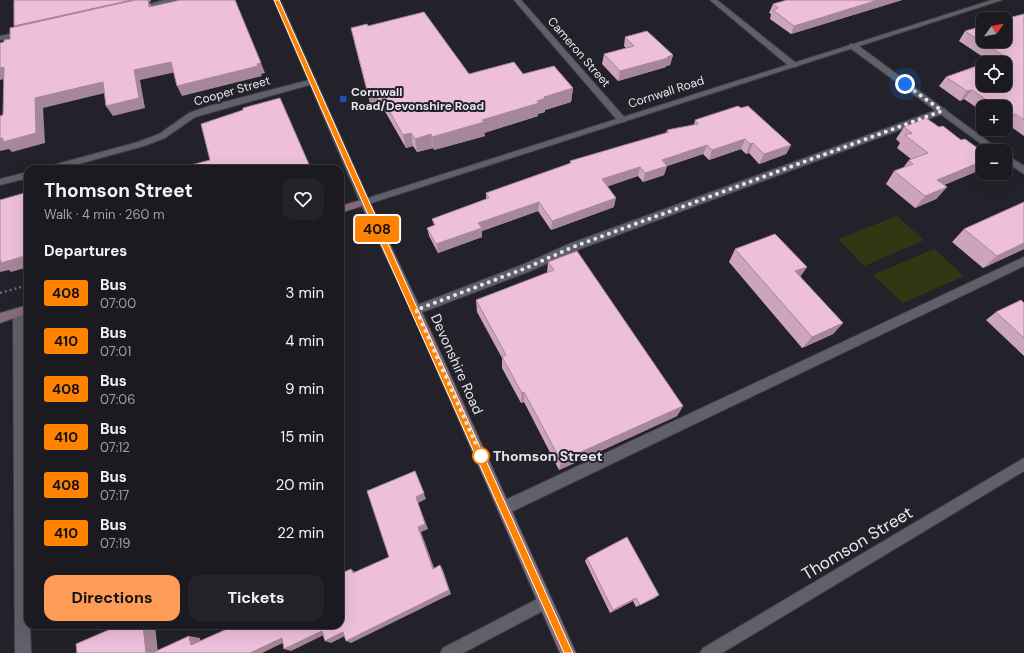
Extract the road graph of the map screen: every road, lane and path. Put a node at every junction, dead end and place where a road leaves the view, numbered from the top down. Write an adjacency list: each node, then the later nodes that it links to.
1 (174, 0): 6 (street)
2 (277, 0): 11 (street, Devonshire Road)
3 (517, 0): 13 (street, Cameron Street)
4 (713, 0): 10 (street)
5 (999, 0): 9 (street, Cornwall Road)
6 (129, 10)
7 (30, 31): 8 (street)
8 (0, 38)
9 (853, 46): 10 (street, Cornwall Road); 12 (street)
10 (793, 65): 13 (street, Cornwall Road)
11 (313, 81): 16 (street, Cooper Street); 20 (street, Devonshire Road)
12 (942, 111): 14 (street); 25 (street)
13 (622, 120): 20 (street, Cornwall Road)
14 (987, 144)
15 (1012, 162): 17 (street)
16 (64, 165)
17 (1024, 171)
18 (24, 175): 19 (street)
19 (0, 182)
20 (366, 202): 21 (main road, Cornwall Road); 25 (main road, Devonshire Road)
21 (344, 209)
22 (1024, 261): 29 (street)
23 (24, 285): 24 (path)
24 (0, 293)
25 (416, 310): 29 (main road, Devonshire Road)
26 (23, 311): 27 (main road); 31 (street)
27 (0, 318)
28 (1024, 464): 34 (street, Thomson Street)
29 (504, 508): 30 (main road, Devonshire Road)
30 (545, 602): 32 (street); 33 (main road, Devonshire Road)
31 (23, 653)
32 (448, 653)
33 (568, 653)
34 (708, 653)

